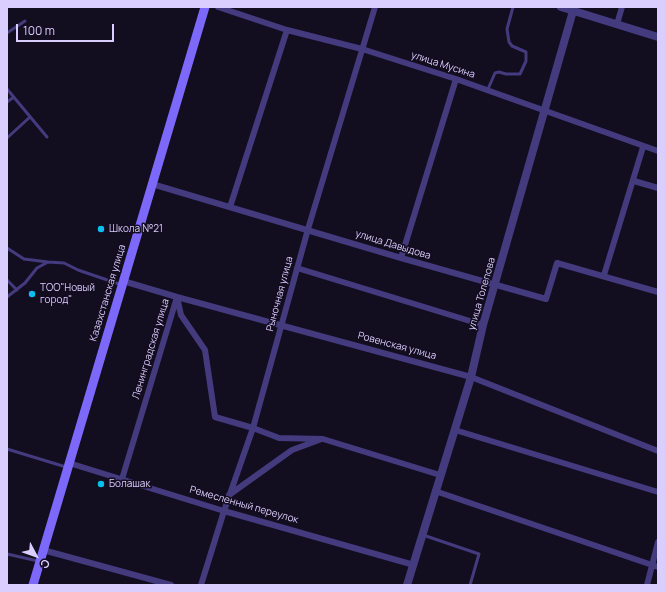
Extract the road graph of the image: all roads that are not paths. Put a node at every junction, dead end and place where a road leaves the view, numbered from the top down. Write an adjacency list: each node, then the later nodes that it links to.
1 (205, 7): 26 (main road, Казахстанская улица)
2 (218, 7): 10 (street, улица Мусина)
3 (375, 7): 13 (street, Рыночная улица)
4 (513, 7): 16 (lane)
5 (560, 7): 7 (street)
6 (622, 7): 9 (street)
7 (574, 9): 9 (street); 19 (street, улица Толепова)
8 (25, 21): 11 (lane)
9 (617, 24): 12 (street)
10 (287, 30): 13 (street, улица Мусина); 28 (street)
11 (7, 33)
12 (658, 37)
13 (362, 50): 14 (street, улица Мусина); 29 (street, Рыночная улица)
14 (456, 79): 16 (street, улица Мусина); 31 (street)
15 (7, 88): 17 (lane)
16 (487, 90): 19 (street, улица Мусина)
17 (14, 97): 18 (lane); 20 (lane)
18 (7, 102)
19 (544, 110): 23 (street, улица Мусина); 37 (street, улица Толепова)
20 (30, 117): 21 (lane); 22 (lane)
21 (47, 137)
22 (7, 138)
23 (643, 148): 24 (street, улица Мусина); 25 (street)
24 (658, 151)
25 (634, 181): 27 (street); 34 (street)
26 (152, 184): 28 (street, улица Давыдова); 36 (main road, Казахстанская улица)
27 (658, 188)
28 (230, 207): 29 (street, улица Давыдова)
29 (308, 229): 31 (street, улица Давыдова); 33 (street, Рыночная улица)
30 (7, 248): 32 (lane)
31 (401, 258): 37 (street, улица Давыдова)
32 (48, 262): 36 (lane); 38 (lane)
33 (297, 268): 42 (street, Рыночная улица); 43 (street)
34 (604, 275): 37 (street, улица Давыдова); 39 (street, улица Давыдова)
35 (7, 280): 38 (lane)
36 (123, 283): 41 (street, Ровенская улица); 50 (main road, Казахстанская улица)
37 (495, 285): 43 (street, улица Толепова)
38 (16, 290): 40 (lane)
39 (658, 292)
40 (7, 297)
41 (177, 297): 42 (street, Ровенская улица); 45 (street, Ленинградская улица); 52 (street, Ленинградская улица)
42 (282, 325): 44 (street, Ровенская улица); 45 (street, Рыночная улица)
43 (483, 325): 44 (street, улица Толепова)
44 (471, 377): 46 (street, улица Толепова); 49 (street, Ровенская улица)
45 (253, 428): 47 (street, Ленинградская улица); 55 (street, Рыночная улица)
46 (454, 430): 51 (street, улица Толепова); 54 (street)
47 (322, 439): 51 (street, Ленинградская улица); 55 (street)
48 (7, 449): 50 (lane)
49 (658, 451)
50 (68, 465): 52 (street, Ремесленный переулок); 59 (main road, Казахстанская улица)
51 (440, 475): 53 (street, улица Толепова)
52 (122, 479): 56 (street, Ремесленный переулок)
53 (435, 491): 57 (street, улица Толепова); 63 (street)
54 (658, 492)
55 (229, 495): 56 (street, Рыночная улица)
56 (224, 511): 62 (street, Ремесленный переулок); 66 (street, Рыночная улица)
57 (422, 535): 62 (street, улица Толепова); 68 (lane)
58 (658, 542): 63 (street)
59 (43, 550): 61 (main road, Казахстанская улица); 65 (street)
60 (7, 554): 61 (lane)
61 (40, 561): 64 (main road, Казахстанская улица)
62 (414, 565): 67 (street, улица Толепова)
63 (655, 566): 69 (street)
64 (33, 585)
65 (171, 585)
66 (202, 585)
67 (407, 585)
68 (470, 585)
69 (647, 585)

